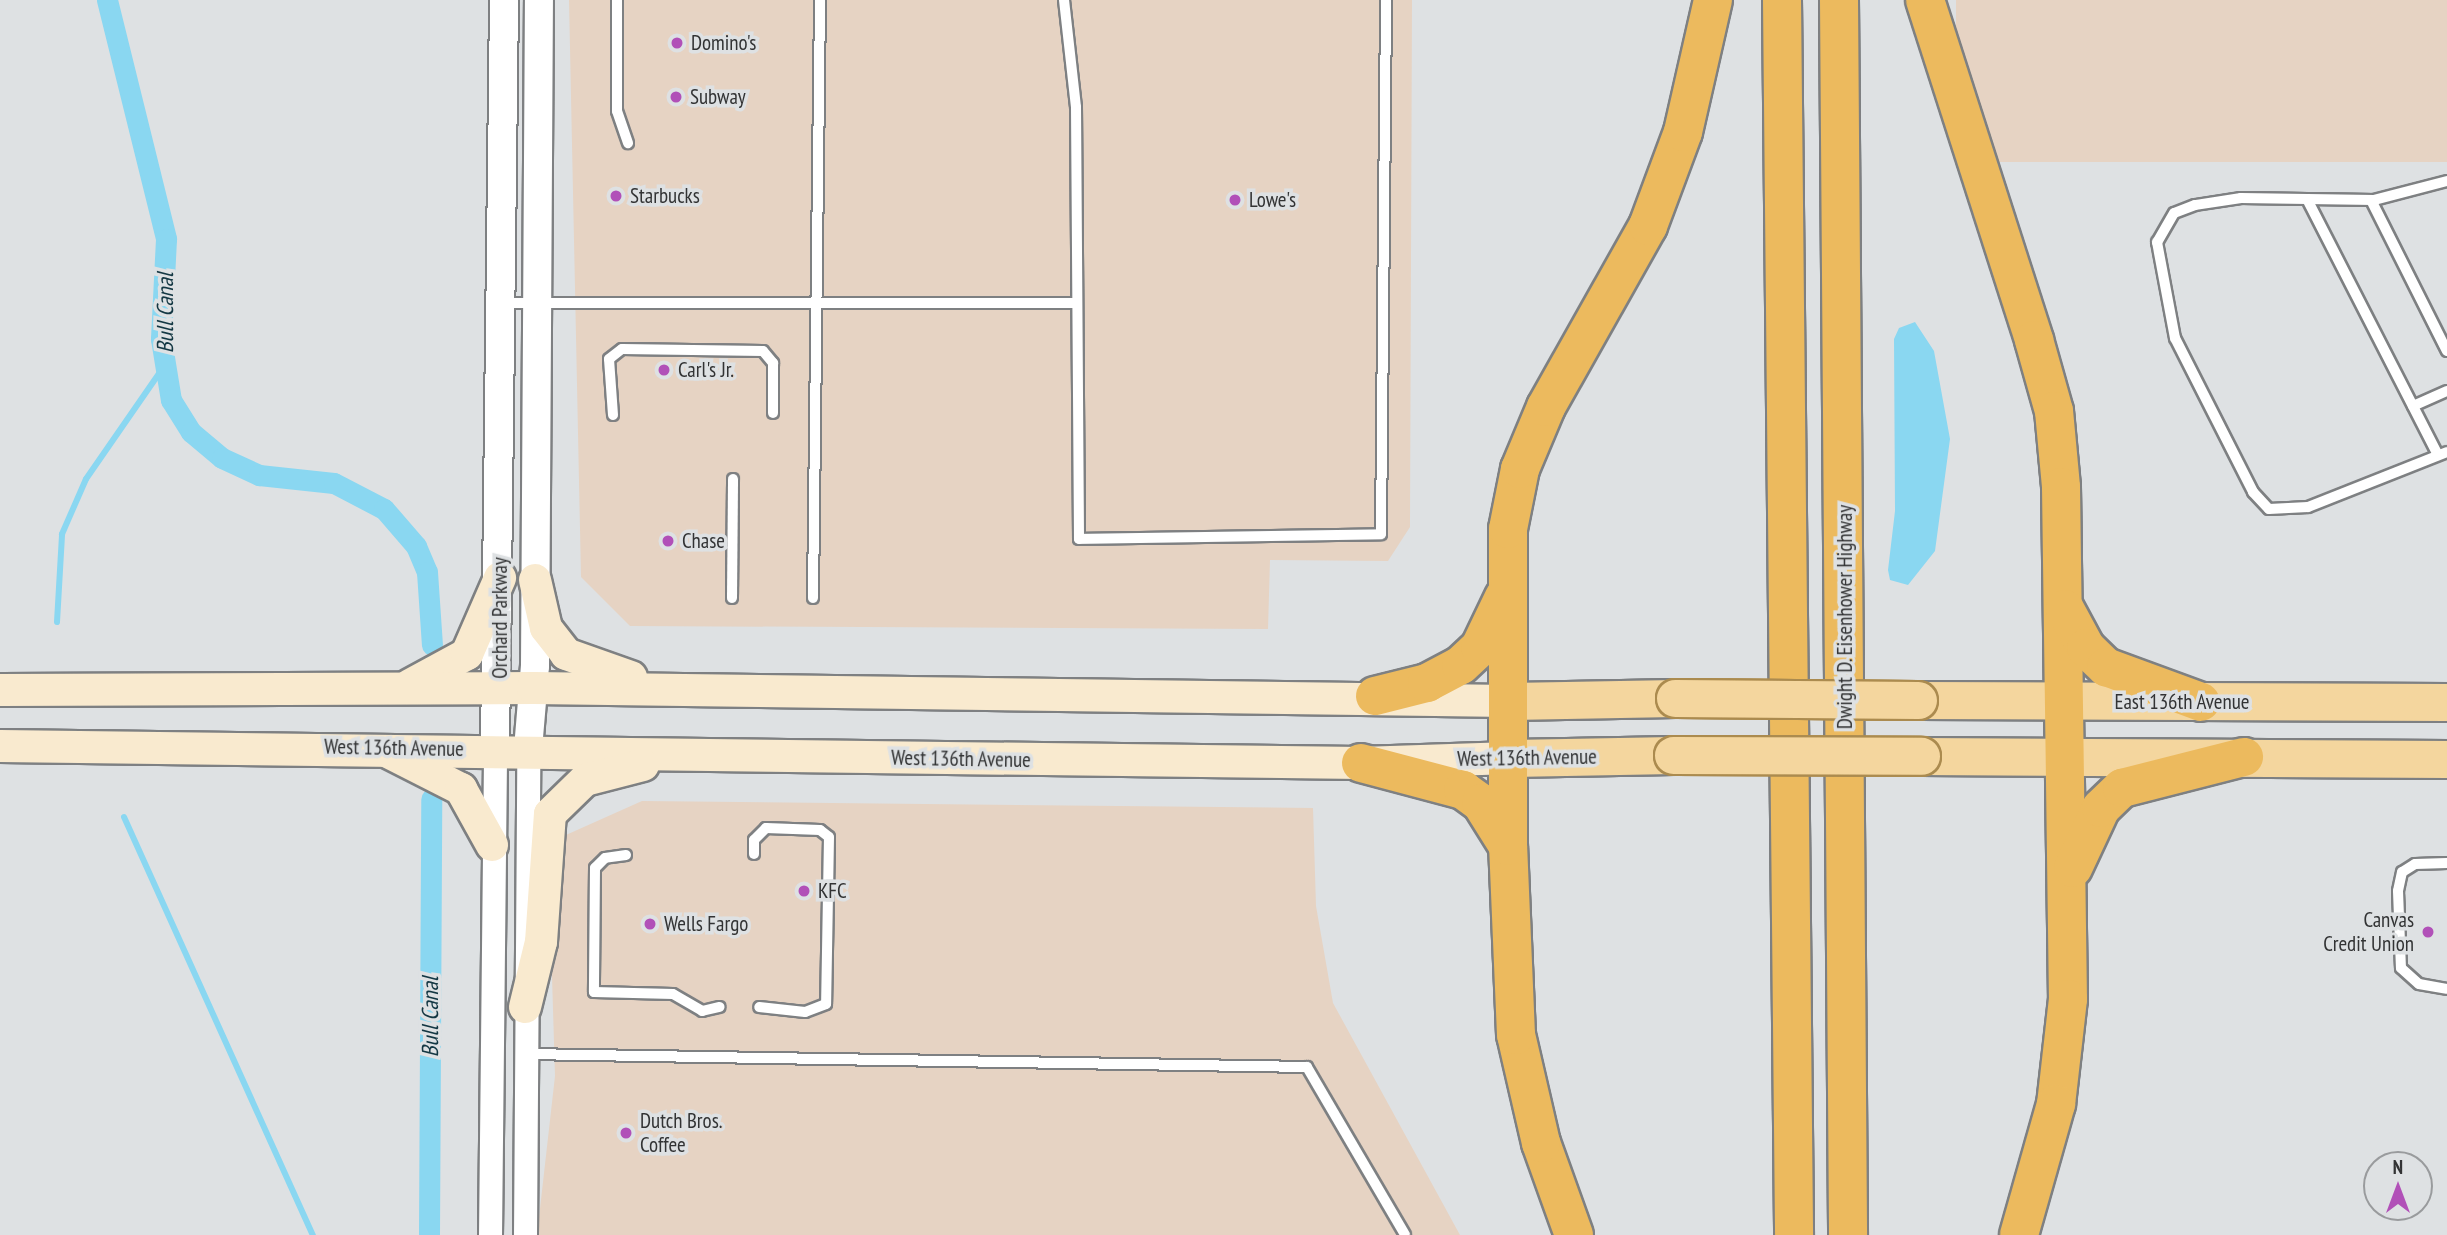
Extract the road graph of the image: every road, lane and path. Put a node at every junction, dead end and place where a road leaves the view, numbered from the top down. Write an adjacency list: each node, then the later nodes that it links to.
1 (504, 0): 18 (street, Orchard Parkway)
2 (539, 0): 19 (street, Orchard Parkway)
3 (617, 0): 13 (lane)
4 (820, 0): 17 (lane)
5 (1064, 0): 20 (lane)
6 (1386, 0): 20 (lane)
7 (1713, 0): 30 (highway)
8 (1762, 0): 69 (highway)
9 (1782, 0): 70 (highway)
10 (1818, 0): 71 (highway)
11 (1839, 0): 72 (highway, Dwight D. Eisenhower Highway)
12 (1925, 0): 33 (highway)
13 (628, 143)
14 (2447, 181): 16 (lane)
15 (2308, 201): 16 (lane); 23 (lane); 26 (lane)
16 (2371, 201): 21 (lane)
17 (817, 300): 19 (lane); 20 (lane); 32 (lane)
18 (501, 303): 19 (lane); 28 (street, Orchard Parkway)
19 (536, 303): 29 (street, Orchard Parkway)
20 (1077, 303)
21 (2447, 351)
22 (2447, 391): 23 (lane)
23 (2413, 406): 26 (lane)
24 (773, 412): 25 (lane)
25 (613, 415)
26 (2443, 454)
27 (733, 480): 31 (lane)
28 (500, 578): 34 (street, Orchard Parkway); 36 (main road)
29 (535, 580): 35 (street, Orchard Parkway); 38 (main road)
30 (1507, 592): 39 (highway); 40 (highway)
31 (732, 598)
32 (813, 598)
33 (2064, 605): 41 (highway); 42 (highway)
34 (500, 688): 35 (main road); 36 (main road); 46 (street, Orchard Parkway)
35 (533, 688): 38 (main road); 47 (street, Orchard Parkway)
36 (393, 689): 37 (main road)
37 (0, 690)
38 (683, 690): 39 (main road)
39 (1375, 696): 40 (main road)
40 (1510, 701): 41 (main road, East 136th Avenue, bridge); 51 (highway)
41 (2065, 701): 42 (main road, East 136th Avenue); 49 (highway)
42 (2201, 702): 43 (main road, East 136th Avenue)
43 (2447, 702)
44 (0, 746): 45 (main road, West 136th Avenue)
45 (375, 748): 46 (main road, West 136th Avenue); 54 (main road)
46 (495, 749): 47 (main road, West 136th Avenue); 54 (street, Orchard Parkway)
47 (528, 749): 48 (main road, West 136th Avenue); 61 (street, Orchard Parkway)
48 (685, 756): 53 (main road, West 136th Avenue); 61 (main road)
49 (2067, 757): 50 (main road); 51 (main road, West 136th Avenue, bridge); 59 (highway)
50 (2244, 757): 52 (main road); 59 (highway)
51 (1511, 758): 53 (main road, West 136th Avenue); 55 (highway)
52 (2447, 759)
53 (1361, 763): 55 (highway)
54 (492, 845): 65 (street, Orchard Parkway)
55 (1508, 846): 68 (highway)
56 (754, 854): 63 (lane)
57 (626, 855): 62 (lane)
58 (2447, 863): 60 (lane)
59 (2069, 876): 73 (highway)
60 (2447, 989)
61 (525, 1007): 64 (street, Orchard Parkway)
62 (720, 1007)
63 (759, 1007)
64 (525, 1054): 66 (street, Orchard Parkway); 67 (lane)
65 (489, 1235)
66 (525, 1235)
67 (1405, 1235)
68 (1574, 1235)
69 (1770, 1235)
70 (1794, 1235)
71 (1827, 1235)
72 (1848, 1235)
73 (2019, 1235)

